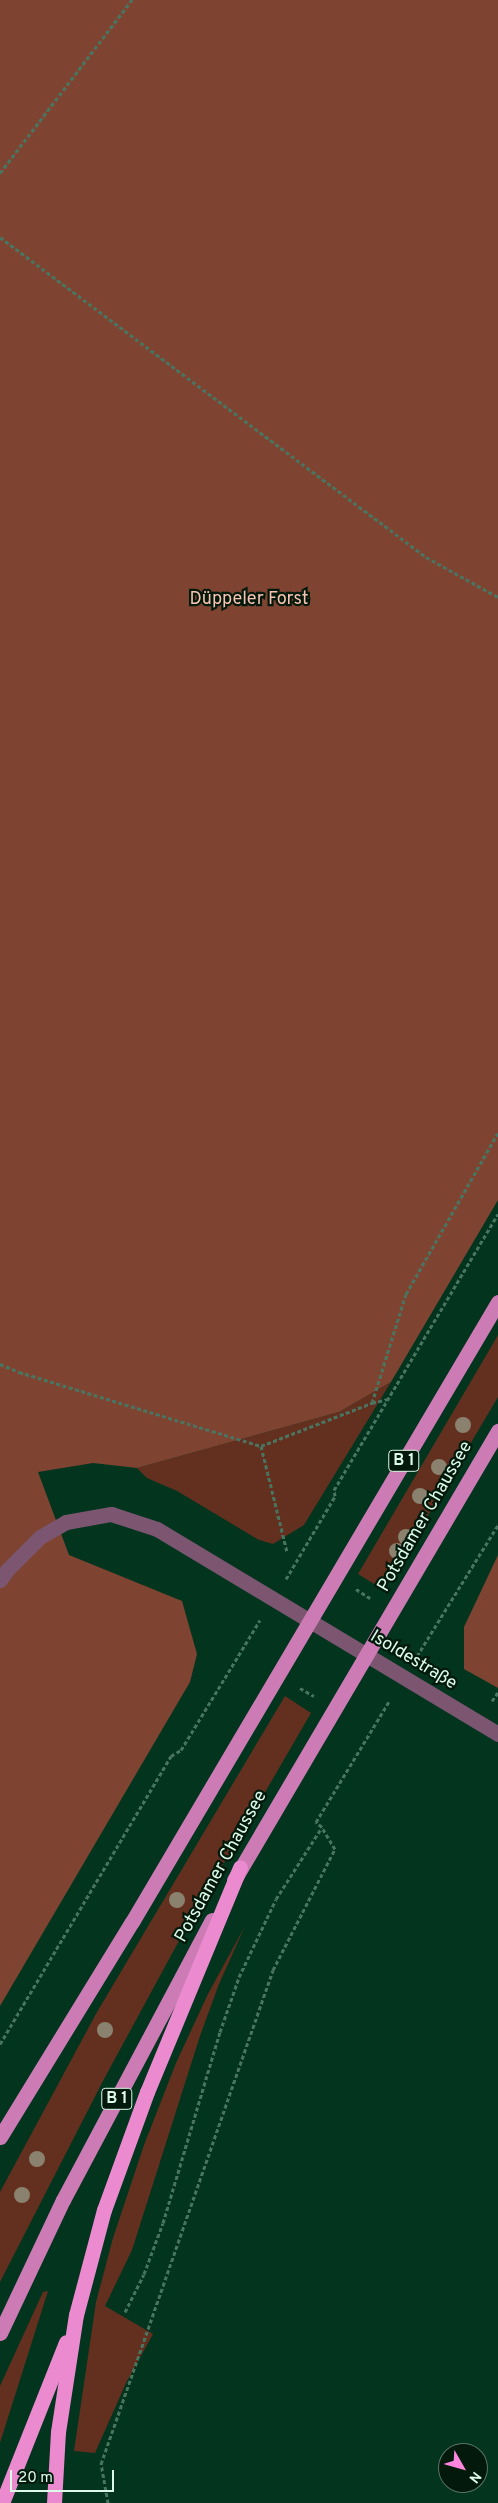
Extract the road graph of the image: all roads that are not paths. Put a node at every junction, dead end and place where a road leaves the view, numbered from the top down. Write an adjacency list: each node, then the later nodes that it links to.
1 (498, 1302): 4 (main road, B 1)
2 (498, 1431): 5 (main road, Potsdamer Chaussee / B 1)
3 (0, 1580): 4 (street, Isoldestraße)
4 (309, 1620): 5 (street, Isoldestraße); 8 (main road, B 1)
5 (367, 1655): 6 (street, Isoldestraße); 7 (main road, Potsdamer Chaussee / B 1)
6 (498, 1734)
7 (240, 1868): 9 (highway); 10 (main road, Potsdamer Chaussee / B 1)
8 (0, 2137)
9 (76, 2315): 11 (highway); 12 (highway)
10 (0, 2333)
11 (2, 2503)
12 (54, 2503)

